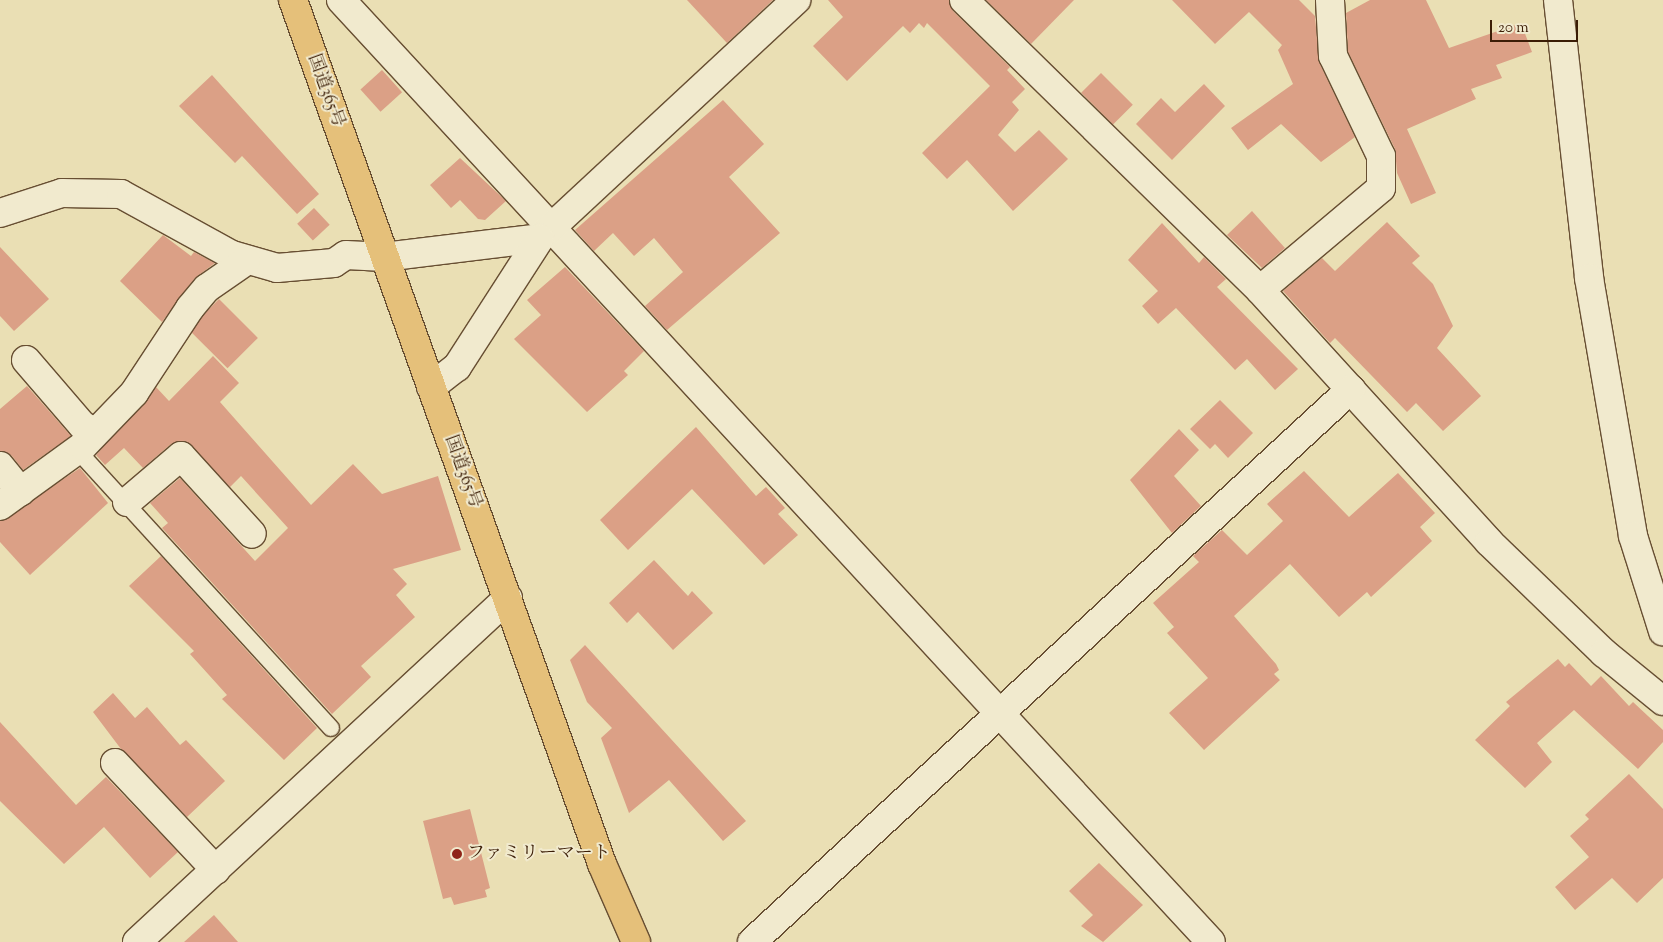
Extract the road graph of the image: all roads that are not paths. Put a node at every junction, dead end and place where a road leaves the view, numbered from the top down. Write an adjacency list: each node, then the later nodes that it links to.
1 (293, 0): 9 (highway, 国道365号)
2 (340, 0): 8 (street)
3 (796, 0): 8 (street)
4 (964, 0): 11 (street)
5 (1330, 0): 11 (street)
6 (1558, 0): 21 (street)
7 (0, 212): 10 (street)
8 (545, 234): 9 (street); 13 (street); 23 (street)
9 (384, 257): 10 (street); 13 (highway, 国道365号)
10 (246, 261): 15 (street)
11 (1260, 290): 14 (street)
12 (26, 360): 15 (street)
13 (431, 387): 20 (highway, 国道365号)
14 (1351, 389): 22 (street); 23 (street)
15 (86, 441): 17 (street); 18 (lane)
16 (0, 466): 17 (street)
17 (10, 499)
18 (127, 502): 19 (street); 24 (lane)
19 (252, 534)
20 (508, 598): 26 (street); 28 (highway, 国道365号)
21 (1663, 631)
22 (1663, 701)
23 (1001, 713): 29 (street); 30 (street)
24 (330, 728)
25 (115, 763): 26 (street)
26 (216, 870): 27 (street)
27 (137, 942)
28 (636, 942)
29 (752, 942)
30 (1211, 942)

